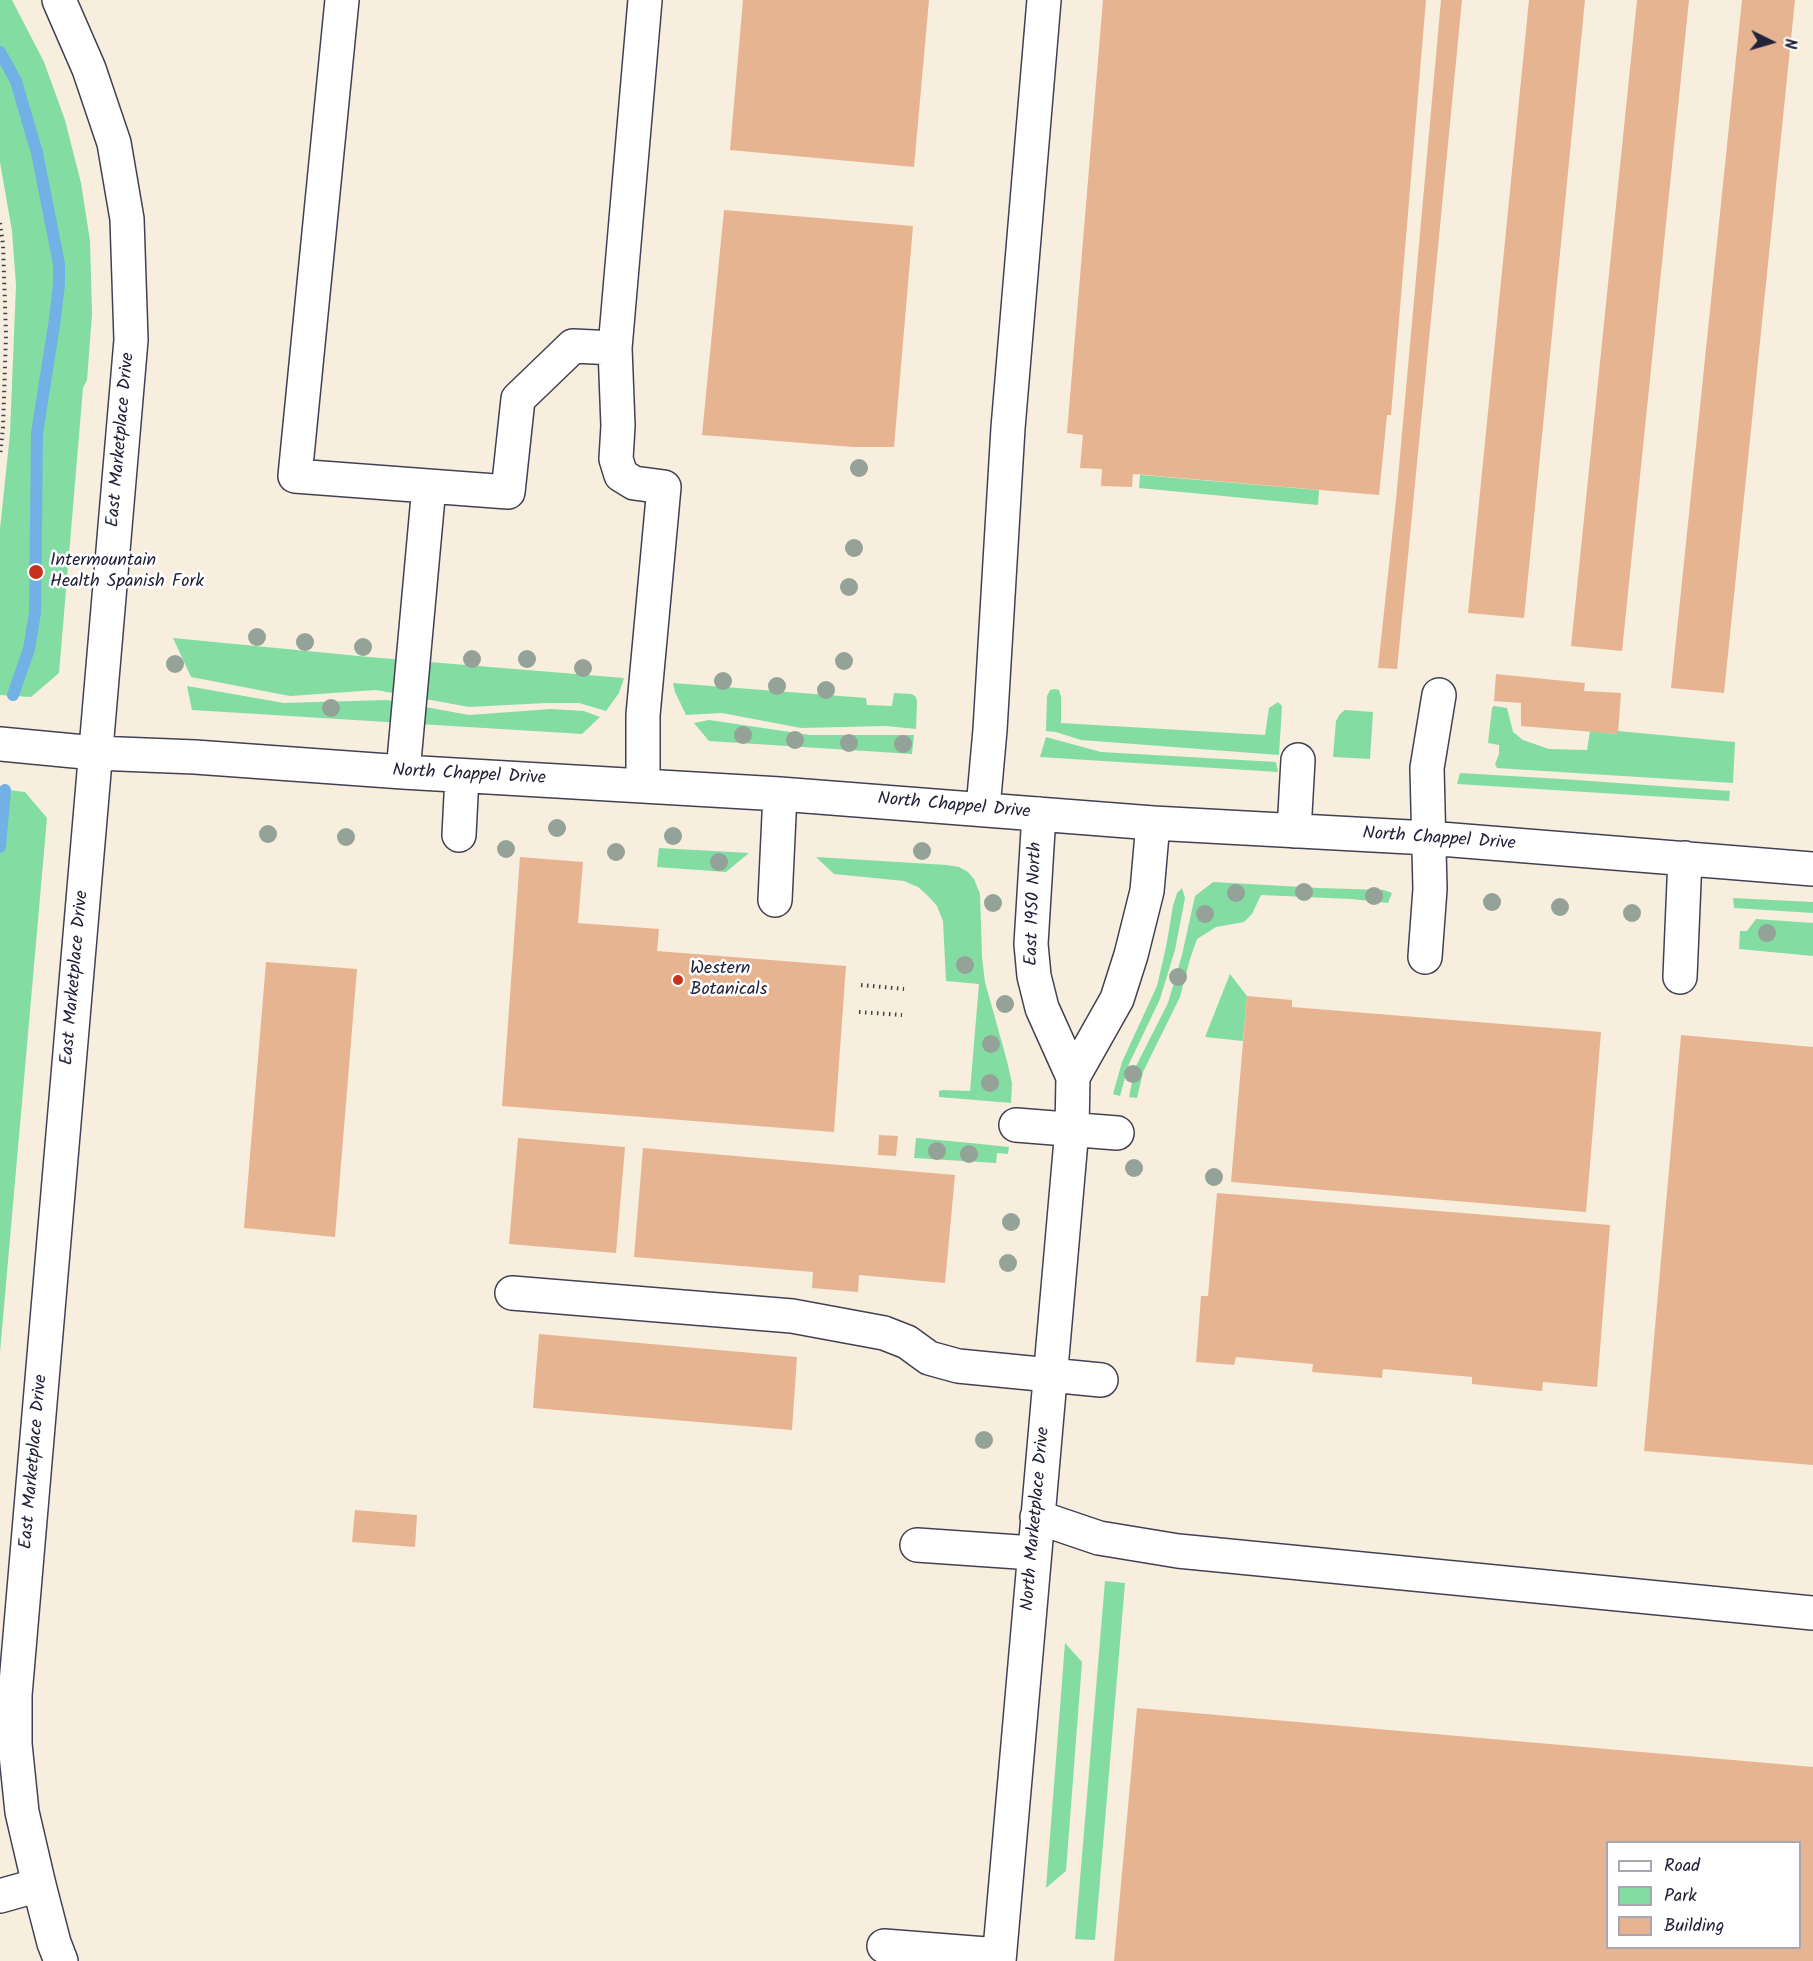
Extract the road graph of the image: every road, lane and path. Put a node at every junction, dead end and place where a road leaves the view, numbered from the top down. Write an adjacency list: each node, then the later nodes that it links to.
1 (59, 0): 11 (street, East Marketplace Drive)
2 (342, 0): 8 (street)
3 (645, 0): 6 (street)
4 (1044, 0): 17 (street)
5 (0, 223): 7 (path)
6 (615, 348): 8 (street); 15 (street)
7 (0, 456)
8 (429, 486): 13 (street)
9 (1438, 695): 22 (street)
10 (0, 744): 11 (street, North Chappel Drive)
11 (95, 753): 13 (street, North Chappel Drive); 43 (street, East Marketplace Drive)
12 (1298, 760): 20 (street)
13 (403, 772): 14 (street, North Chappel Drive)
14 (462, 776): 15 (street, North Chappel Drive); 21 (street)
15 (643, 786): 16 (street, North Chappel Drive)
16 (780, 794): 17 (street, North Chappel Drive); 25 (street)
17 (983, 808): 18 (street, North Chappel Drive)
18 (1039, 814): 19 (street, North Chappel Drive); 32 (street, East 1950 North)
19 (1153, 823): 20 (street, North Chappel Drive); 32 (street)
20 (1294, 831): 22 (street, North Chappel Drive)
21 (459, 835)
22 (1428, 838): 23 (street, North Chappel Drive); 26 (street)
23 (1685, 858): 24 (street, North Chappel Drive); 27 (street)
24 (1813, 869)
25 (775, 900)
26 (1425, 957)
27 (1680, 976)
28 (861, 985): 29 (path)
29 (904, 989)
30 (859, 1012): 31 (path)
31 (902, 1015)
32 (1073, 1077): 34 (street, North Marketplace Drive)
33 (1016, 1125): 34 (street)
34 (1072, 1129): 35 (street); 37 (street, North Marketplace Drive)
35 (1117, 1133)
36 (512, 1293): 37 (street)
37 (1051, 1376): 38 (street); 39 (street, North Marketplace Drive)
38 (1101, 1380)
39 (1036, 1517): 41 (street, North Marketplace Drive); 42 (street)
40 (917, 1545): 41 (street)
41 (1033, 1553): 46 (street, North Marketplace Drive)
42 (1813, 1613)
43 (39, 1885): 44 (street); 47 (street, East Marketplace Drive)
44 (0, 1896)
45 (884, 1946): 46 (street)
46 (999, 1958)
47 (61, 1961)

